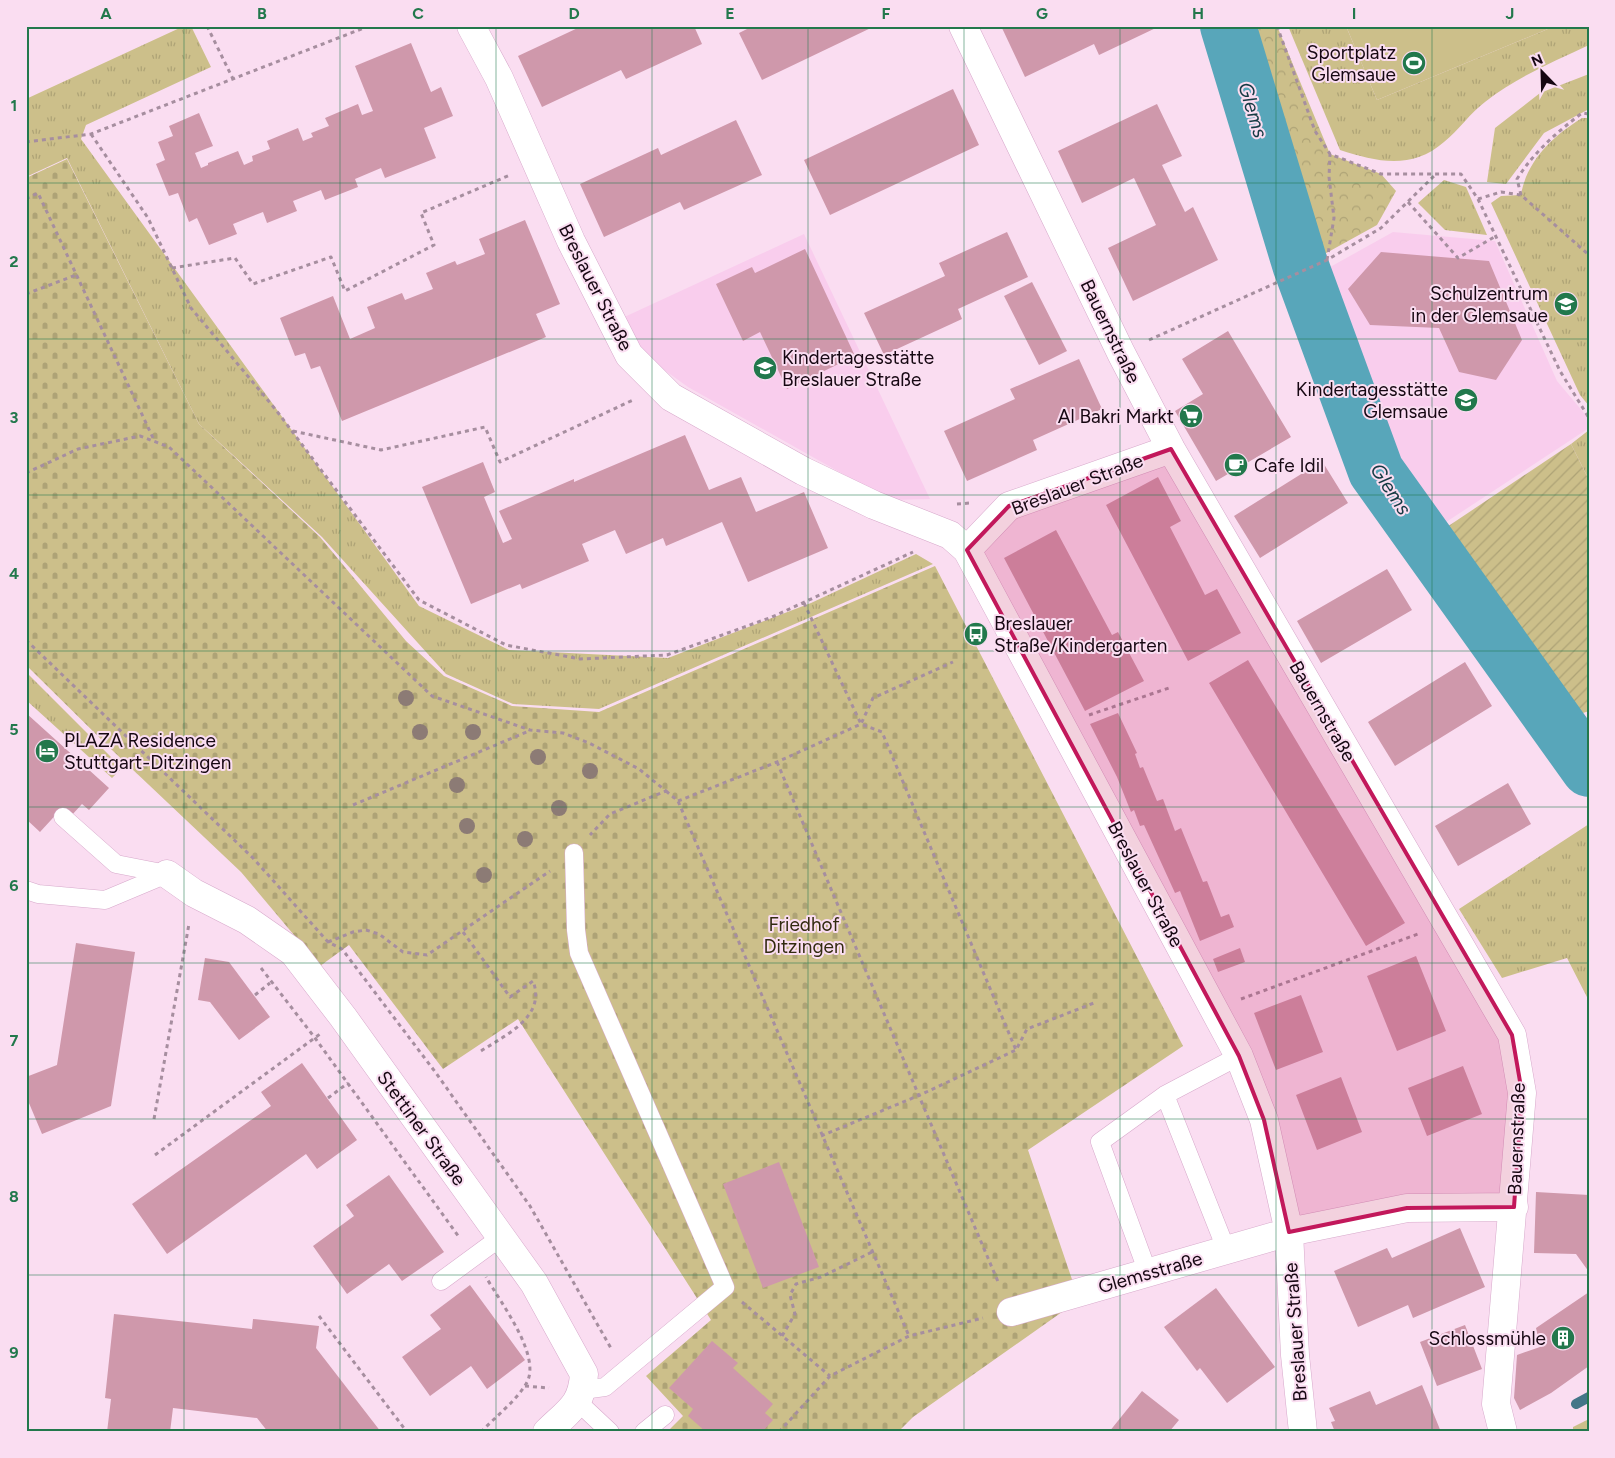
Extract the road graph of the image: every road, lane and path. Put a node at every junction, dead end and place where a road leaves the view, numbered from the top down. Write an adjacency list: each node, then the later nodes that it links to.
1 (207, 26): 6 (path)
2 (369, 26): 6 (path)
3 (471, 26): 11 (street, Breslauer Straße)
4 (963, 26): 23 (street, Bauernstraße)
5 (1277, 26): 10 (path)
6 (233, 79): 8 (path)
7 (1589, 114): 13 (path)
8 (91, 134): 9 (path); 20 (path)
9 (26, 142)
10 (1330, 154): 12 (path); 19 (path)
11 (537, 164): 20 (path); 24 (street, Breslauer Straße)
12 (1436, 175): 15 (path); 16 (path)
13 (1521, 195): 15 (path); 18 (path)
14 (26, 199): 21 (path)
15 (1478, 199): 17 (path)
16 (1408, 202): 17 (path); 19 (path)
17 (1496, 236): 25 (path)
18 (1589, 255)
19 (1328, 260): 23 (path)
20 (172, 268): 26 (path)
21 (76, 275): 22 (path); 27 (path)
22 (26, 294)
23 (1121, 353): 28 (street, Bauernstraße)
24 (661, 387): 26 (path); 30 (street, Breslauer Straße)
25 (1589, 418)
26 (291, 430): 31 (path)
27 (154, 441): 29 (path); 37 (path)
28 (1171, 449): 30 (street, Breslauer Straße); 47 (street, Bauernstraße)
29 (26, 473)
30 (959, 543): 31 (path); 59 (street, Breslauer Straße)
31 (804, 603): 36 (path)
32 (26, 640): 49 (path)
33 (953, 662): 36 (path)
34 (1169, 688): 35 (path)
35 (1083, 718)
36 (861, 724): 38 (path); 57 (path)
37 (530, 730): 39 (path); 41 (path)
38 (777, 762): 40 (path); 61 (path)
39 (666, 791): 40 (path); 43 (path)
40 (678, 800): 65 (path)
41 (354, 805)
42 (63, 817): 44 (lane)
43 (574, 853): 48 (path); 75 (lane)
44 (166, 874): 45 (lane); 46 (street, Stettiner Straße)
45 (26, 890)
46 (194, 894): 55 (street, Stettiner Straße); 64 (path)
47 (1446, 923): 53 (path); 67 (street, Bauernstraße)
48 (463, 932): 49 (path); 58 (path)
49 (328, 942): 80 (path)
50 (256, 962): 51 (path)
51 (270, 983): 52 (path); 56 (path)
52 (255, 995)
53 (1240, 999)
54 (1094, 1003): 57 (path)
55 (342, 1017): 56 (path); 69 (street, Stettiner Straße)
56 (315, 1038): 60 (path); 66 (path)
57 (1016, 1050): 61 (path)
58 (478, 1053)
59 (1239, 1056): 62 (lane); 68 (street, Breslauer Straße)
60 (348, 1082): 63 (path); 72 (path)
61 (920, 1095): 65 (path); 76 (path)
62 (1165, 1095): 70 (lane); 73 (lane)
63 (328, 1098)
64 (154, 1119)
65 (821, 1136): 71 (path)
66 (155, 1155)
67 (1514, 1206): 68 (street); 91 (street, Bauernstraße)
68 (1289, 1232): 70 (street, Glemsstraße); 90 (street, Breslauer Straße)
69 (501, 1237): 72 (lane); 82 (street, Stettiner Straße)
70 (1226, 1249): 73 (street, Glemsstraße)
71 (872, 1252): 78 (path); 79 (path)
72 (474, 1258): 74 (lane); 85 (path)
73 (1148, 1273): 76 (street, Glemsstraße)
74 (441, 1281)
75 (725, 1287): 78 (path); 80 (lane)
76 (1011, 1312): 79 (path)
77 (319, 1316): 84 (path)
78 (782, 1336): 81 (path)
79 (909, 1336): 81 (path)
80 (625, 1372): 82 (lane)
81 (830, 1376): 89 (path)
82 (581, 1396): 86 (street); 87 (lane)
83 (665, 1415): 88 (lane)
84 (407, 1432)
85 (481, 1432)
86 (547, 1432)
87 (610, 1432)
88 (644, 1432)
89 (780, 1432)
90 (1303, 1432)
91 (1503, 1432)

